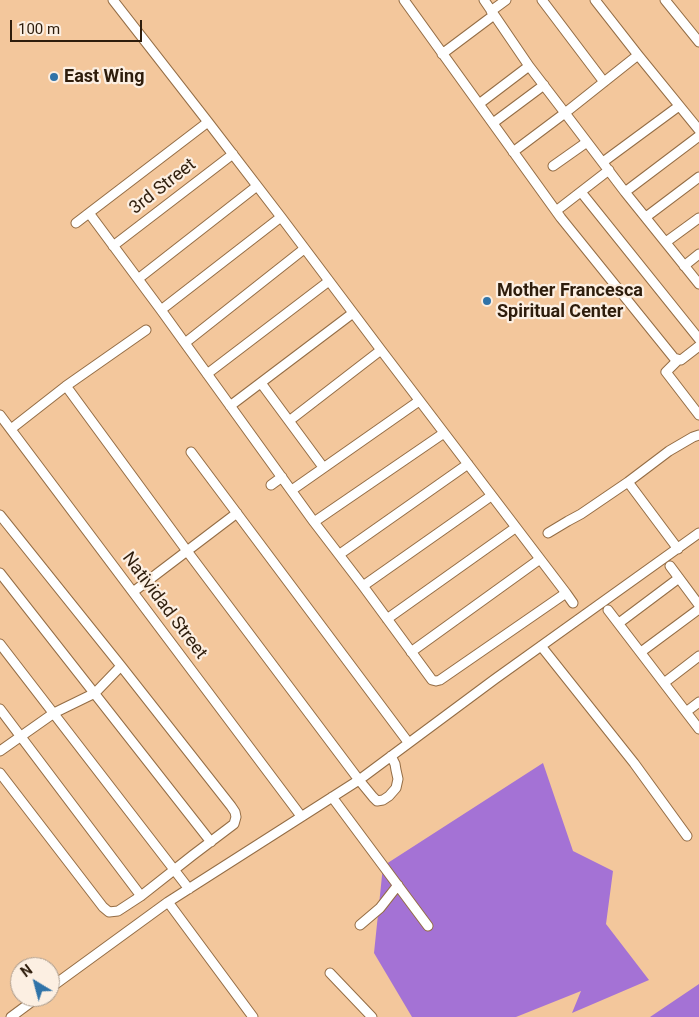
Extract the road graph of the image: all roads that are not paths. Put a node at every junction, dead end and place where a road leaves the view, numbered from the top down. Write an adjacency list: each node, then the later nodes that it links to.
1 (114, 0): 18 (street)
2 (404, 0): 10 (street)
3 (484, 0): 8 (street)
4 (506, 0): 8 (street)
5 (542, 0): 13 (street)
6 (595, 0): 11 (street)
7 (665, 0): 9 (street)
8 (493, 13): 10 (street); 12 (street)
9 (699, 42)
10 (442, 54): 15 (street)
11 (638, 55): 13 (street); 16 (street)
12 (530, 66): 14 (street); 15 (street)
13 (604, 82): 17 (street)
14 (544, 85): 17 (street); 19 (street)
15 (479, 104): 19 (street)
16 (679, 106): 20 (street); 25 (street)
17 (565, 113): 22 (street); 23 (street)
18 (208, 122): 24 (street); 33 (street)
19 (492, 123): 23 (street)
20 (699, 130)
21 (699, 136): 31 (street)
22 (587, 142): 25 (street); 26 (street)
23 (513, 152): 32 (street)
24 (232, 154): 29 (street); 39 (street, 3rd Street)
25 (603, 162): 27 (street)
26 (553, 166)
27 (609, 170): 30 (street); 31 (street)
28 (699, 177): 34 (street)
29 (257, 186): 35 (street); 43 (street)
30 (581, 192): 32 (street); 49 (street)
31 (625, 192): 34 (street)
32 (556, 211): 53 (street)
33 (88, 213): 37 (street); 39 (street)
34 (646, 217): 38 (street)
35 (281, 218): 40 (street); 46 (street)
36 (699, 218): 38 (street)
37 (76, 223)
38 (666, 242): 42 (street)
39 (113, 246): 43 (street)
40 (304, 249): 44 (street); 50 (street)
41 (699, 254): 42 (street)
42 (684, 266): 45 (street)
43 (138, 279): 46 (street)
44 (329, 281): 47 (street); 54 (street)
45 (699, 284)
46 (161, 310): 50 (street)
47 (352, 312): 52 (street); 55 (street)
48 (146, 330): 56 (street)
49 (699, 339)
50 (185, 343): 54 (street)
51 (699, 346): 53 (street)
52 (381, 350): 57 (street); 61 (street)
53 (678, 360): 60 (street)
54 (207, 374): 58 (street)
55 (261, 383): 58 (street); 61 (street)
56 (66, 386): 62 (street); 80 (street)
57 (419, 401): 63 (street); 67 (street)
58 (230, 406): 68 (street)
59 (0, 415): 62 (street, Natividad Street)
60 (699, 415)
61 (289, 421): 67 (street)
62 (11, 430): 87 (street, Natividad Street)
63 (444, 433): 66 (street); 75 (street)
64 (699, 435): 69 (street)
65 (191, 452): 73 (street)
66 (468, 464): 72 (street); 81 (street)
67 (323, 467): 71 (street)
68 (282, 477): 70 (street); 71 (street)
69 (628, 482): 77 (street); 79 (street)
70 (270, 485)
71 (292, 490): 75 (street)
72 (491, 496): 76 (street); 86 (street)
73 (237, 513): 80 (street); 109 (street)
74 (0, 515): 100 (street)
75 (314, 522): 81 (street)
76 (515, 528): 82 (street); 93 (street)
77 (548, 533)
78 (699, 533): 79 (street)
79 (678, 549): 96 (street)
80 (187, 551): 87 (street); 113 (street)
81 (340, 554): 86 (street)
82 (540, 560): 88 (street); 97 (street)
83 (670, 566): 85 (street)
84 (0, 573): 102 (street)
85 (679, 578): 90 (street); 94 (street)
86 (364, 586): 93 (street)
87 (133, 592): 115 (street, Natividad Street)
88 (566, 593): 89 (street); 97 (street)
89 (573, 603)
90 (699, 605)
91 (699, 609): 98 (street)
92 (608, 610): 94 (street)
93 (387, 619): 97 (street)
94 (619, 623): 98 (street)
95 (0, 644): 106 (street)
96 (541, 646): 109 (street); 116 (street)
97 (411, 652)
98 (640, 652): 101 (street)
99 (699, 656): 101 (street)
100 (121, 666): 102 (street); 117 (street)
101 (664, 683): 105 (street)
102 (95, 693): 106 (street); 117 (street)
103 (699, 702): 105 (street)
104 (0, 709): 108 (street)
105 (686, 712): 107 (street)
106 (54, 713): 108 (street); 118 (street)
107 (699, 729)
108 (21, 736): 110 (street); 121 (street)
109 (408, 742): 111 (street)
110 (0, 751)
111 (391, 756): 113 (street); 113 (street)
112 (0, 773): 121 (street)
113 (359, 780): 114 (street)
114 (332, 797): 115 (street); 119 (street)
115 (301, 816): 120 (street)
116 (687, 836)
117 (211, 842): 118 (street)
118 (174, 870): 120 (street); 121 (street)
119 (398, 885): 123 (street); 124 (street)
120 (189, 889): 122 (street)
121 (141, 896)
122 (168, 902): 126 (street); 129 (street)
123 (360, 925)
124 (428, 926)
125 (330, 973): 130 (street)
126 (60, 981)
127 (24, 1007): 128 (street)
128 (11, 1017)
129 (253, 1017)
130 (372, 1017)

